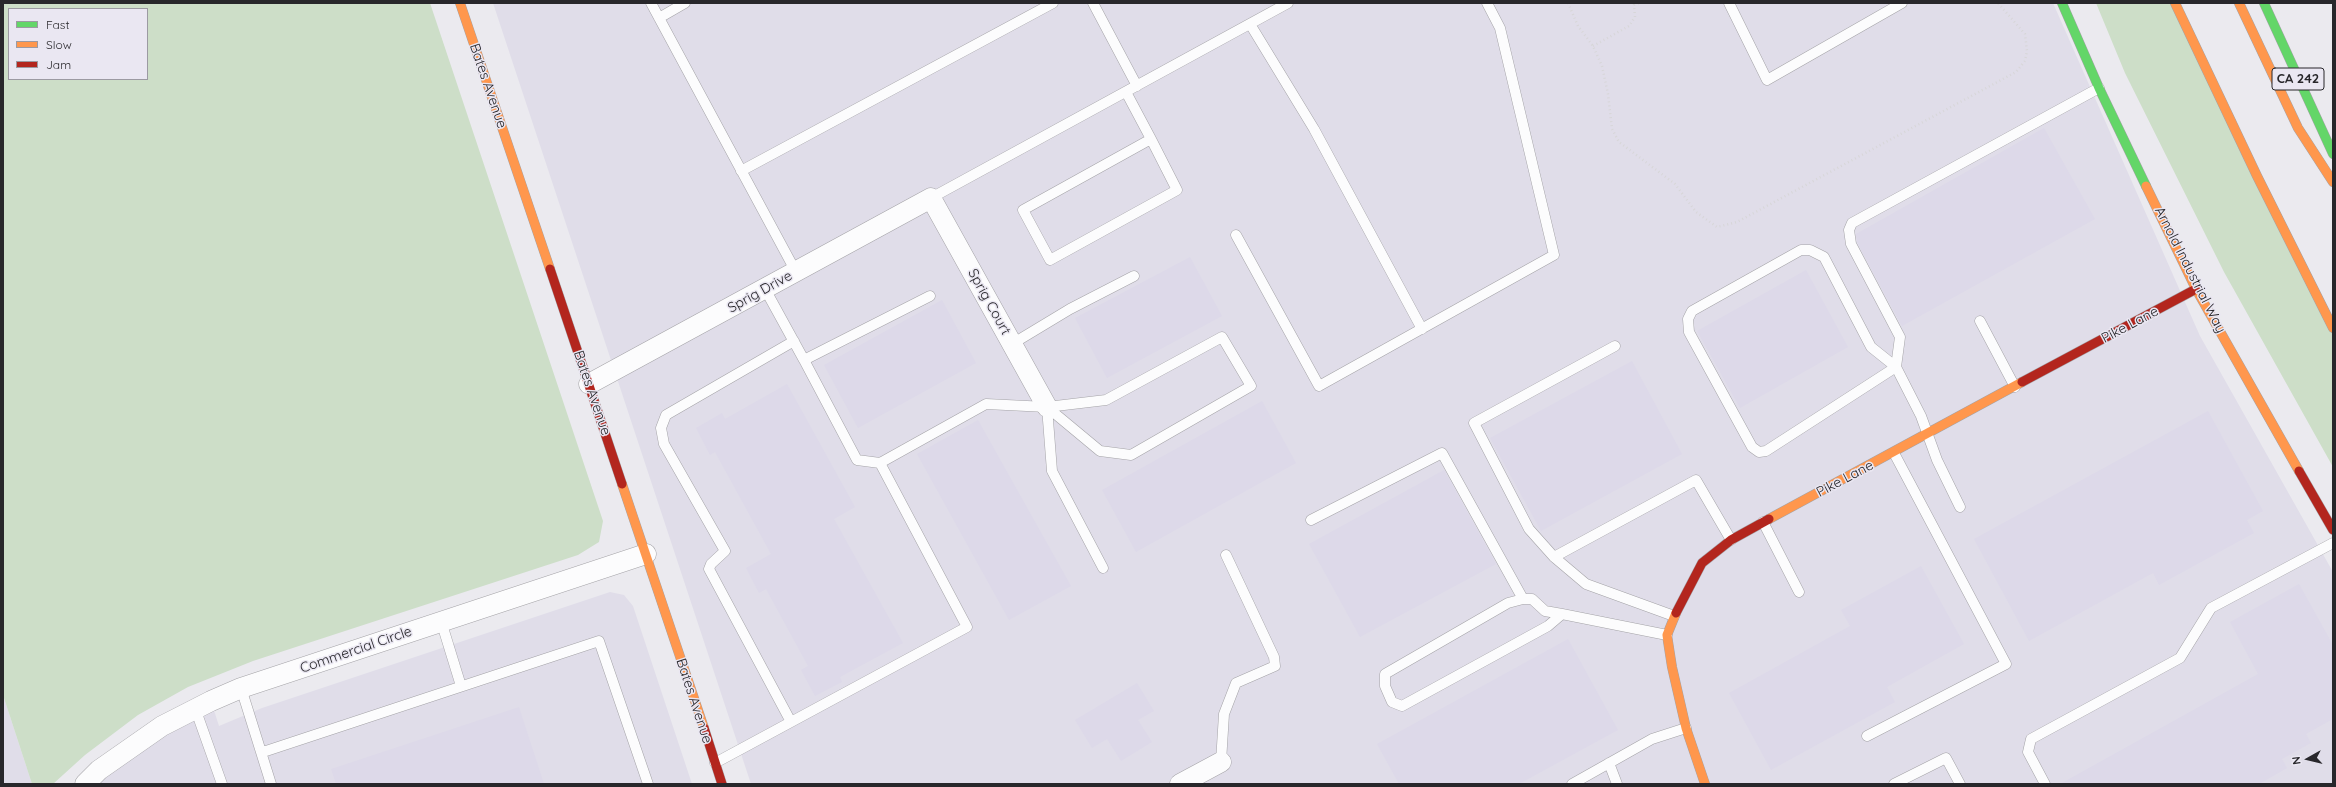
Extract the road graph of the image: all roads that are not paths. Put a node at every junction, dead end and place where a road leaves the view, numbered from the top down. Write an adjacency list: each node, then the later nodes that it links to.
1 (460, 3): 38 (main road, Bates Avenue)
2 (651, 3): 14 (lane)
3 (685, 3): 14 (lane)
4 (1053, 3): 21 (lane)
5 (1093, 3): 16 (lane)
6 (1288, 3): 15 (lane)
7 (1487, 3): 32 (lane)
8 (1729, 3): 9 (lane)
9 (1902, 3)
10 (2062, 3): 17 (main road, Arnold Industrial Way)
11 (2175, 3): 31 (main road)
12 (2239, 3): 22 (main road)
13 (2264, 3): 20 (main road, CA 242)
14 (659, 18): 21 (lane)
15 (1250, 24): 16 (lane); 32 (lane)
16 (1137, 86): 18 (lane)
17 (2099, 88): 28 (main road, Arnold Industrial Way); 37 (lane)
18 (1126, 92): 19 (lane); 23 (lane)
19 (1151, 139): 19 (lane)
20 (2333, 154)
21 (741, 171): 25 (lane)
22 (2333, 182)
23 (931, 198): 25 (street, Sprig Drive); 34 (street, Sprig Court)
24 (1236, 235): 32 (lane)
25 (796, 272): 27 (street, Sprig Drive)
26 (1134, 276): 34 (lane)
27 (765, 289): 33 (lane); 38 (street, Sprig Drive)
28 (2196, 289): 39 (main road, Pike Lane); 47 (main road, Arnold Industrial Way)
29 (930, 296): 36 (lane)
30 (1980, 321): 39 (lane)
31 (2333, 328)
32 (1422, 329)
33 (794, 341): 36 (lane); 63 (lane)
34 (1012, 344): 40 (street, Sprig Court)
35 (1615, 346): 52 (lane)
36 (804, 360): 43 (lane)
37 (1896, 367): 37 (lane); 41 (lane)
38 (589, 384): 50 (main road, Bates Avenue)
39 (2014, 387): 41 (main road, Pike Lane)
40 (1047, 407): 40 (lane); 43 (lane); 53 (lane)
41 (1929, 434): 42 (main road, Pike Lane); 44 (lane)
42 (1894, 453): 46 (main road, Pike Lane); 65 (lane)
43 (880, 464): 63 (lane)
44 (1960, 507)
45 (1311, 520): 55 (lane)
46 (1763, 522): 48 (main road, Pike Lane); 54 (lane)
47 (2333, 530)
48 (1731, 540): 52 (lane); 57 (main road, Pike Lane)
49 (2333, 543): 81 (lane)
50 (646, 554): 58 (street, Commercial Circle); 68 (main road, Bates Avenue)
51 (1226, 554): 67 (lane)
52 (1554, 557): 57 (lane)
53 (1103, 568)
54 (1799, 592)
55 (1523, 599): 56 (lane); 56 (lane)
56 (1562, 614): 59 (lane)
57 (1674, 616): 59 (main road, Pike Lane)
58 (441, 622): 60 (lane); 61 (street, Commercial Circle)
59 (1668, 635): 64 (main road, Pike Lane)
60 (461, 686): 66 (lane); 73 (lane)
61 (241, 688): 62 (street, Commercial Circle); 66 (lane)
62 (195, 708): 70 (street, Commercial Circle); 71 (lane)
63 (791, 722): 68 (lane)
64 (1686, 728): 69 (lane); 78 (main road, Pike Lane)
65 (1867, 736)
66 (263, 752): 72 (lane)
67 (1221, 762): 75 (street)
68 (715, 763): 74 (main road, Bates Avenue)
69 (1609, 763): 76 (lane); 77 (lane)
70 (85, 784)
71 (222, 784)
72 (271, 784)
73 (648, 784)
74 (722, 784)
75 (1180, 784)
76 (1572, 784)
77 (1617, 784)
78 (1705, 784)
79 (1894, 784): 80 (lane)
80 (1960, 784)
81 (2045, 784)

